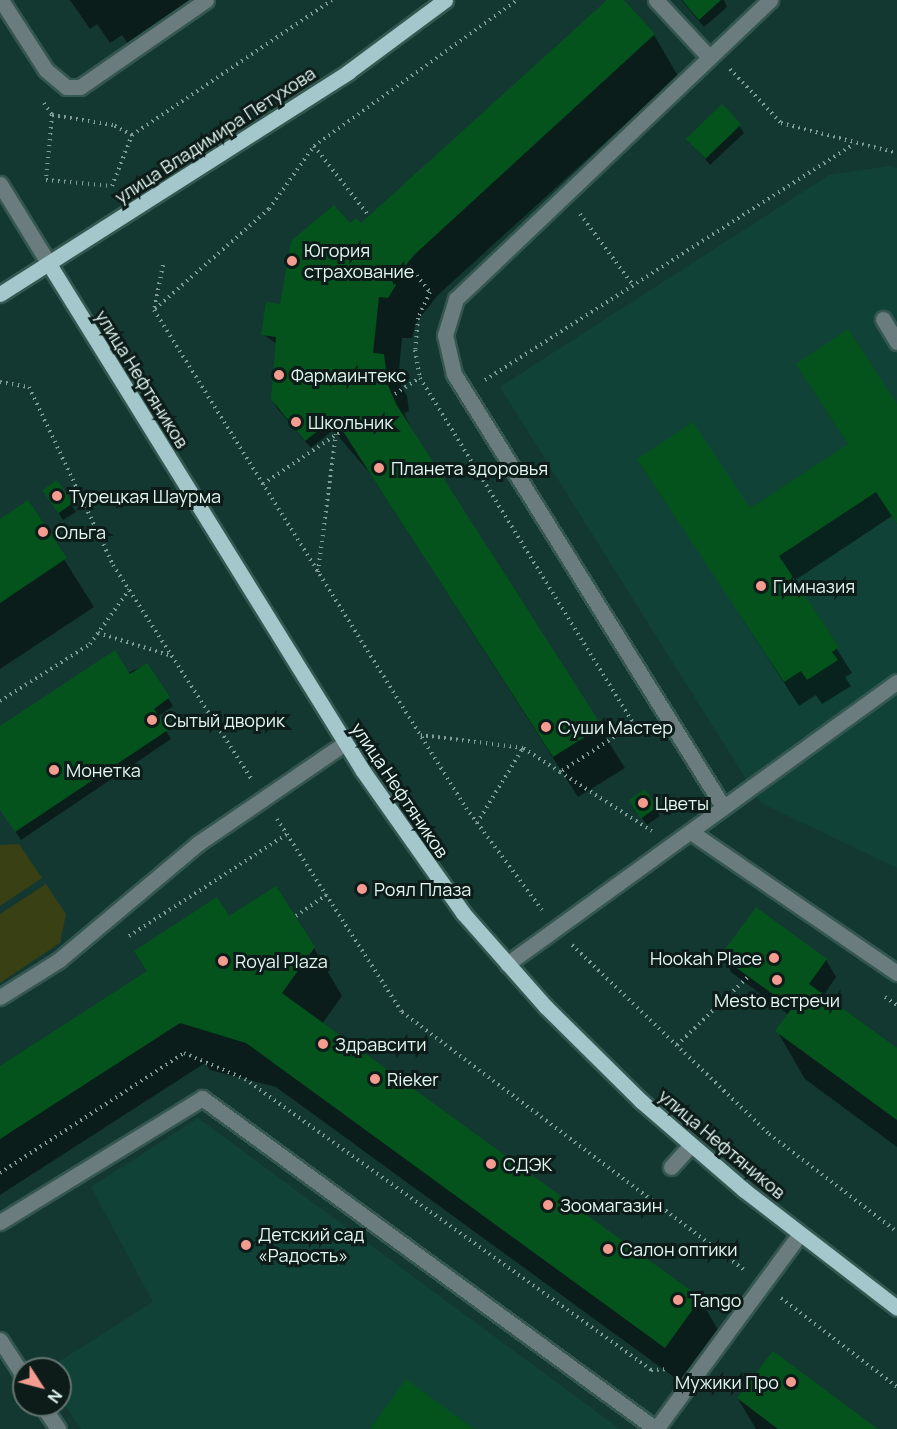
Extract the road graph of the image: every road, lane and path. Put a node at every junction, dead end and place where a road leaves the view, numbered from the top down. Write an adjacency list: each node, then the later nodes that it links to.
1 (1, 0): 2 (street)
2 (206, 0)
3 (332, 0): 9 (path)
4 (445, 0): 16 (main road, улица Владимира Петухова)
5 (517, 0): 11 (path)
6 (656, 0): 8 (street)
7 (770, 0): 8 (street)
8 (712, 54): 10 (path); 14 (street)
9 (132, 135): 9 (path)
10 (854, 144): 12 (path); 19 (path)
11 (314, 146): 15 (path); 21 (path)
12 (897, 153)
13 (0, 184): 16 (street, улица Нефтяников)
14 (565, 194): 19 (path); 26 (street)
15 (369, 216)
16 (49, 264): 20 (main road, улица Владимира Петухова); 39 (main road, улица Нефтяников)
17 (163, 265): 21 (path)
18 (409, 266): 24 (path)
19 (633, 285): 26 (path)
20 (0, 294)
21 (154, 310): 31 (path)
22 (883, 320): 23 (street)
23 (897, 342)
24 (420, 378): 27 (path); 28 (path)
25 (0, 382): 33 (path)
26 (465, 392): 28 (path); 43 (street)
27 (395, 394)
28 (439, 409): 41 (path)
29 (343, 430): 30 (path)
30 (336, 434): 31 (path); 32 (path)
31 (263, 484): 32 (path)
32 (318, 572): 38 (path)
33 (129, 590): 34 (path); 35 (path)
34 (98, 633): 35 (path); 37 (path)
35 (172, 656): 42 (path)
36 (897, 682): 43 (street)
37 (0, 701)
38 (420, 735): 40 (path); 44 (path)
39 (345, 743): 42 (street); 52 (main road, улица Нефтяников)
40 (523, 748): 41 (path); 44 (path)
41 (560, 772): 47 (path)
42 (264, 798): 46 (path); 55 (street)
43 (722, 805): 45 (street)
44 (477, 823): 50 (path)
45 (691, 832): 47 (street); 53 (street)
46 (287, 834): 48 (path); 51 (path)
47 (673, 845): 50 (street)
48 (326, 895): 49 (path); 62 (path)
49 (296, 916)
50 (556, 928): 52 (street); 56 (path)
51 (119, 943)
52 (507, 964): 57 (main road, улица Нефтяников)
53 (897, 973)
54 (749, 976): 56 (path)
55 (0, 997)
56 (677, 1045): 60 (path)
57 (690, 1146): 58 (street); 61 (main road, улица Нефтяников)
58 (671, 1167)
59 (0, 1222): 67 (street)
60 (897, 1232)
61 (799, 1235): 62 (street); 63 (main road, улица Нефтяников)
62 (762, 1283): 66 (path); 67 (street)
63 (897, 1308)
64 (0, 1340): 65 (street)
65 (12, 1358)
66 (897, 1387)
67 (654, 1428)

